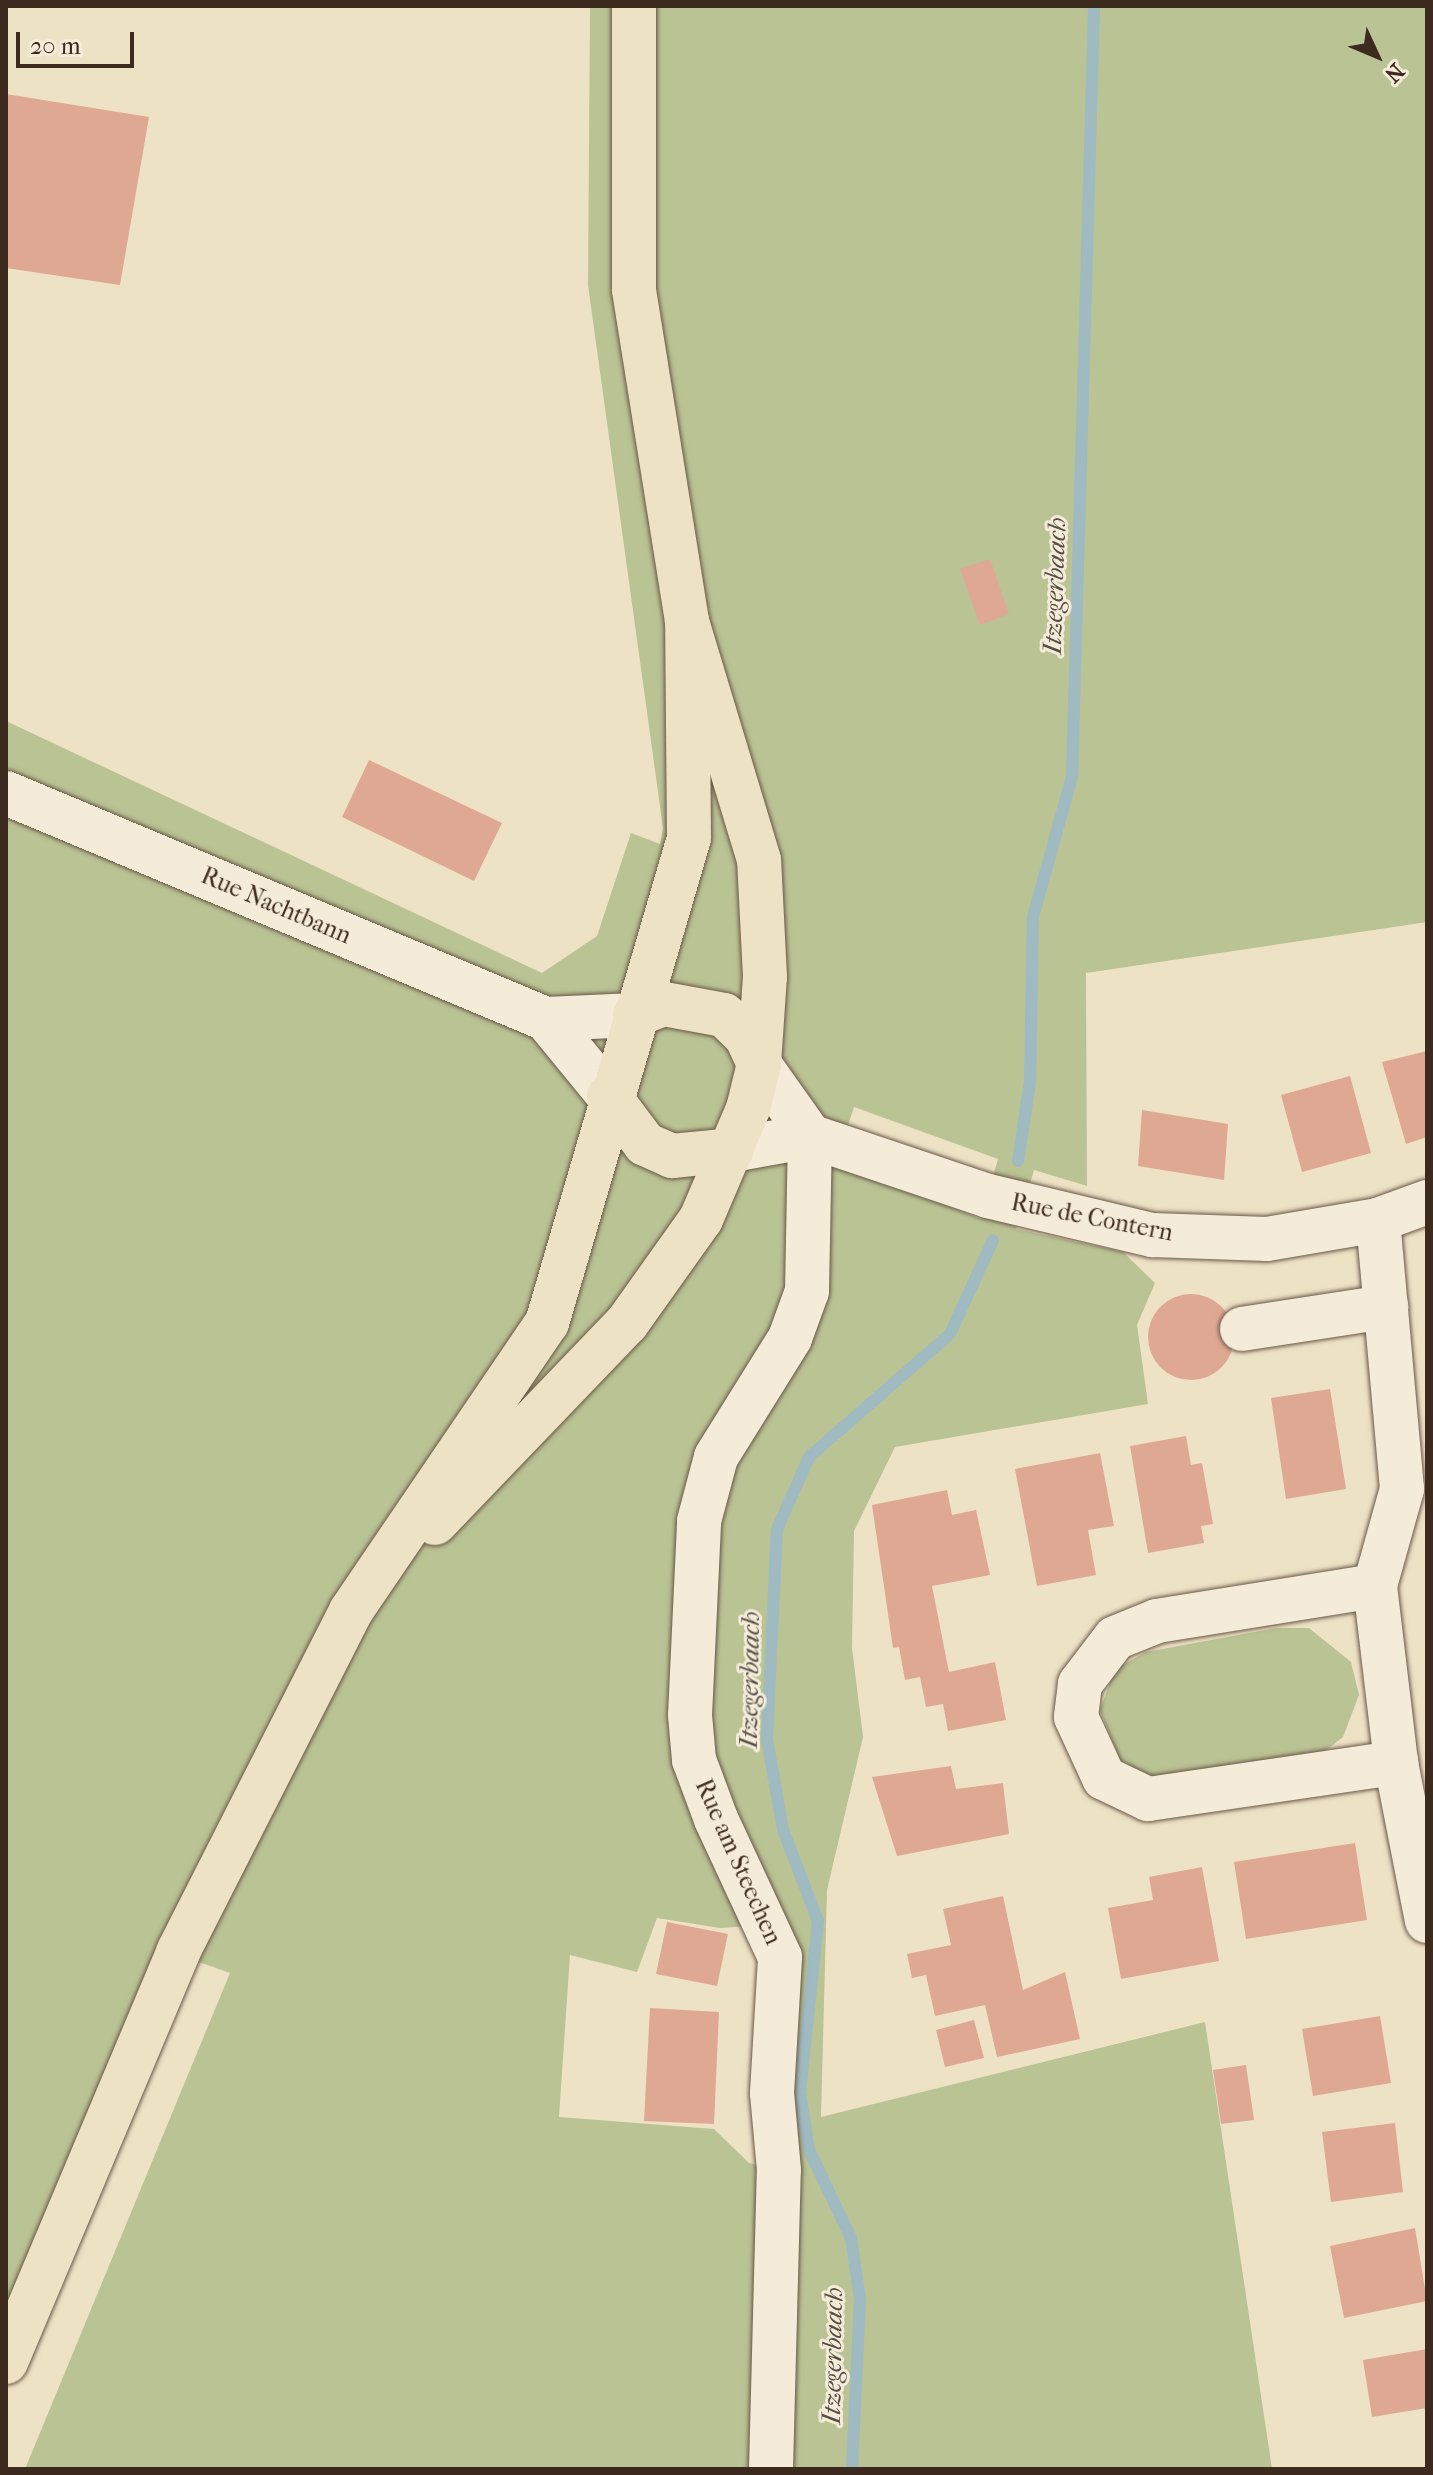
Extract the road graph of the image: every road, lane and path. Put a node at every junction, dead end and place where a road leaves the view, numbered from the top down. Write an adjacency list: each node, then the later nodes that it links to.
1 (634, 6): 2 (main road)
2 (687, 621): 4 (main road); 6 (main road)
3 (6, 793): 5 (street, Rue Nachtbann)
4 (635, 1015): 5 (street, Rue Nachtbann); 6 (main road); 7 (main road)
5 (546, 1019): 7 (street, Rue Nachtbann)
6 (759, 1064): 8 (street); 9 (main road)
7 (609, 1096): 9 (main road); 15 (main road)
8 (810, 1136): 9 (street, Rue de Contern); 11 (street, Rue de Contern); 19 (street, Rue am Steechen)
9 (732, 1150): 15 (main road)
10 (1427, 1202): 11 (street, Rue de Contern)
11 (1378, 1220): 12 (street)
12 (1386, 1307): 13 (street); 14 (street)
13 (1242, 1329)
14 (1375, 1586): 16 (street); 16 (street)
15 (351, 1611): 18 (main road)
16 (1396, 1763): 17 (street)
17 (1427, 1921)
18 (6, 2362)
19 (771, 2469)

